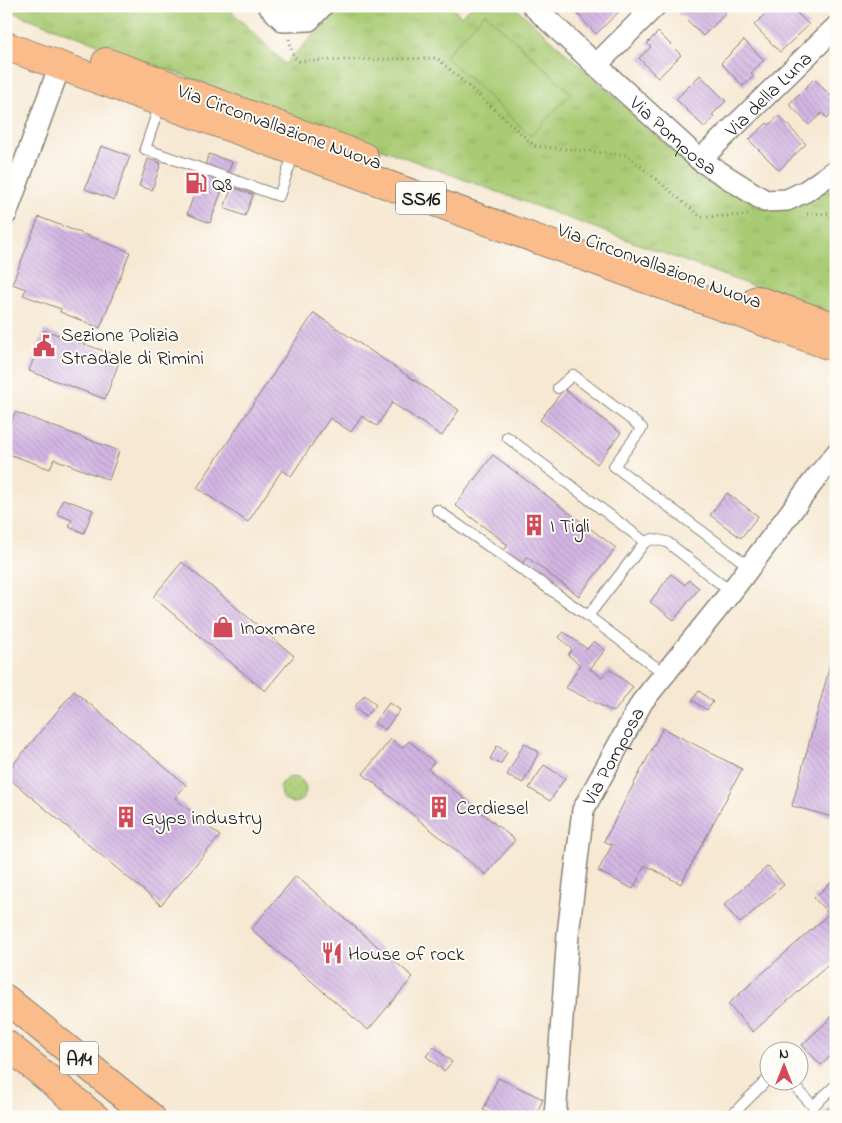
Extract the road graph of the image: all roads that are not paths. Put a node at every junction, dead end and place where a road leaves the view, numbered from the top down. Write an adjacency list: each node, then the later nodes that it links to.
1 (269, 6): 2 (street)
2 (322, 6)
3 (533, 6): 9 (street, Via Pomposa)
4 (655, 6): 9 (street)
5 (6, 26): 15 (main road, Via Circonvallazione Nuova / SS16)
6 (836, 27): 12 (street, Via della Luna)
7 (6, 46): 8 (main road, Via Circonvallazione Nuova / SS16)
8 (60, 65): 10 (main road, Via Circonvallazione Nuova / SS16); 14 (street)
9 (596, 65): 12 (street, Via Pomposa)
10 (161, 103): 11 (main road, Via Circonvallazione Nuova / SS16); 11 (lane)
11 (294, 152): 16 (main road, Via Circonvallazione Nuova / SS16)
12 (700, 160): 13 (street, Via Pomposa)
13 (836, 170)
14 (6, 214)
15 (836, 327)
16 (836, 348)
17 (558, 388): 22 (lane)
18 (507, 437): 21 (lane)
19 (834, 453): 22 (street, Via Pomposa)
20 (437, 510): 24 (lane)
21 (645, 542): 23 (lane); 24 (lane)
22 (750, 567): 23 (street, Via Pomposa)
23 (732, 592): 25 (street, Via Pomposa)
24 (588, 616): 25 (lane)
25 (665, 674): 33 (street, Via Pomposa)
26 (6, 999): 32 (main road, A14)
27 (6, 1044): 31 (main road, A14)
28 (836, 1085): 30 (lane)
29 (760, 1087): 34 (lane)
30 (798, 1090)
31 (95, 1117)
32 (151, 1117)
33 (555, 1117)
34 (730, 1117)

